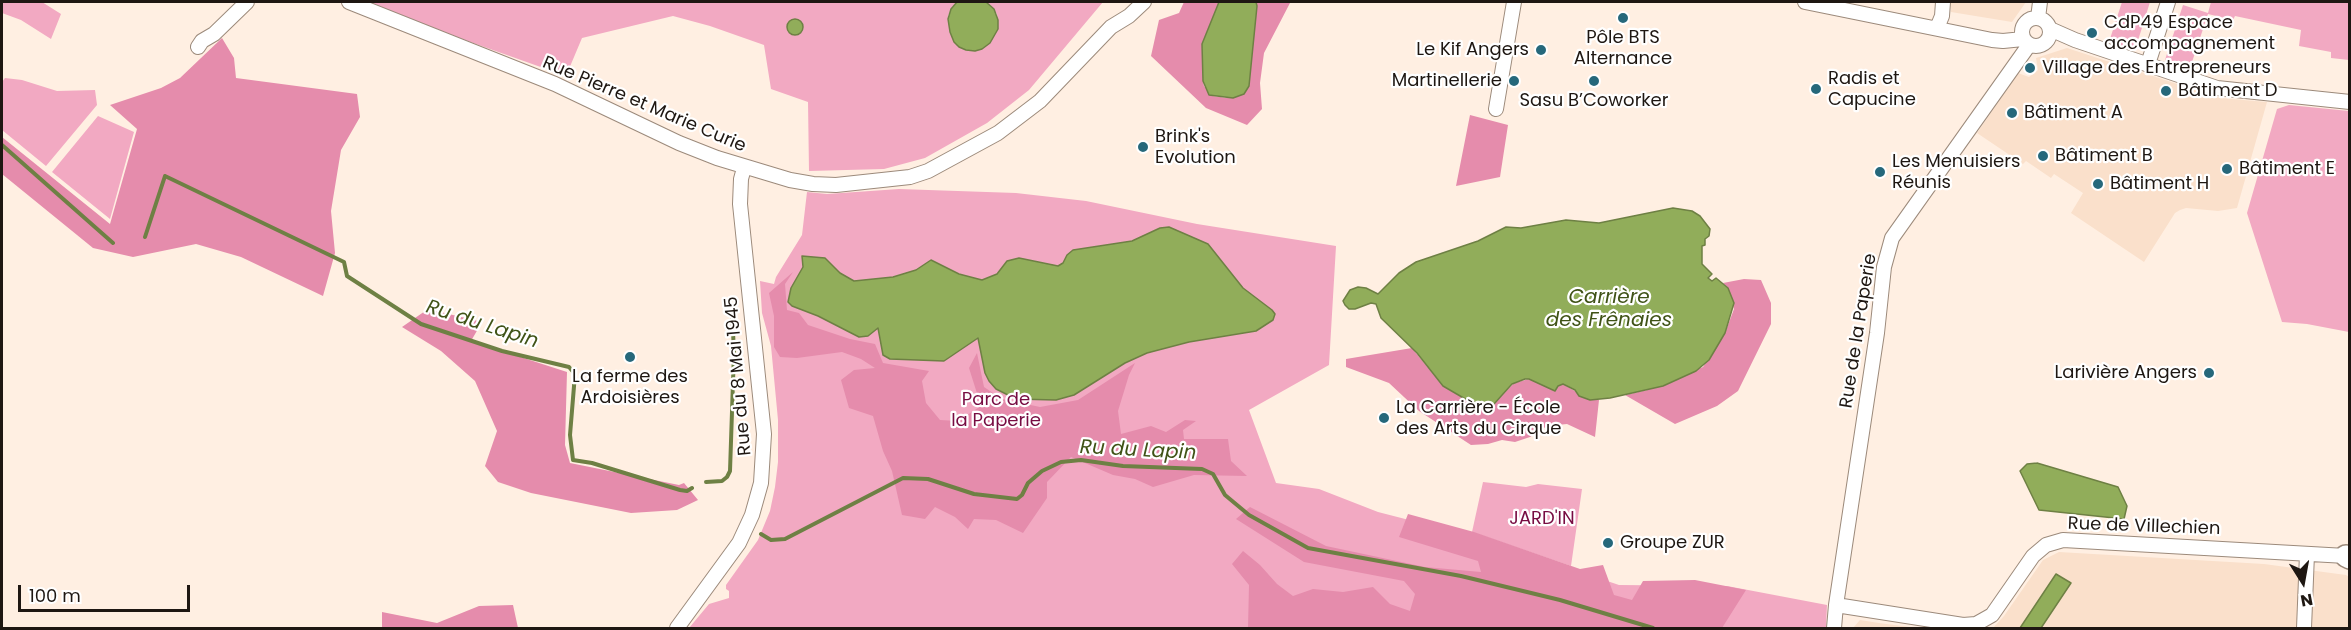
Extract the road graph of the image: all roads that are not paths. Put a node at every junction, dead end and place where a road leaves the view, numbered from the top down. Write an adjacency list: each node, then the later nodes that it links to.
1 (247, 2): 15 (street)
2 (349, 2): 19 (street, Rue Pierre et Marie Curie)
3 (1144, 2): 13 (street, Rue Pierre et Marie Curie)
4 (1154, 2): 13 (street, Rue Pierre et Marie Curie)
5 (1514, 2): 18 (street)
6 (1805, 2): 11 (street)
7 (1943, 2): 11 (street)
8 (2040, 2): 10 (street)
9 (2168, 2): 16 (street)
10 (2038, 18): 12 (street); 14 (street)
11 (1937, 28): 14 (street)
12 (2049, 34): 14 (street); 16 (street)
13 (1104, 36): 19 (street, Rue Pierre et Marie Curie)
14 (2025, 38): 22 (street, Rue de la Paperie)
15 (198, 47)
16 (2148, 64): 17 (street)
17 (2349, 102)
18 (1496, 109)
19 (744, 168): 23 (street, Rue du 8 Mai 1945)
20 (2307, 555): 21 (street, Rue de Villechien); 22 (street, Rue de Villechien); 25 (street)
21 (2348, 557)
22 (1836, 605): 24 (street, Rue de la Paperie)
23 (676, 628)
24 (1834, 628)
25 (2304, 628)

